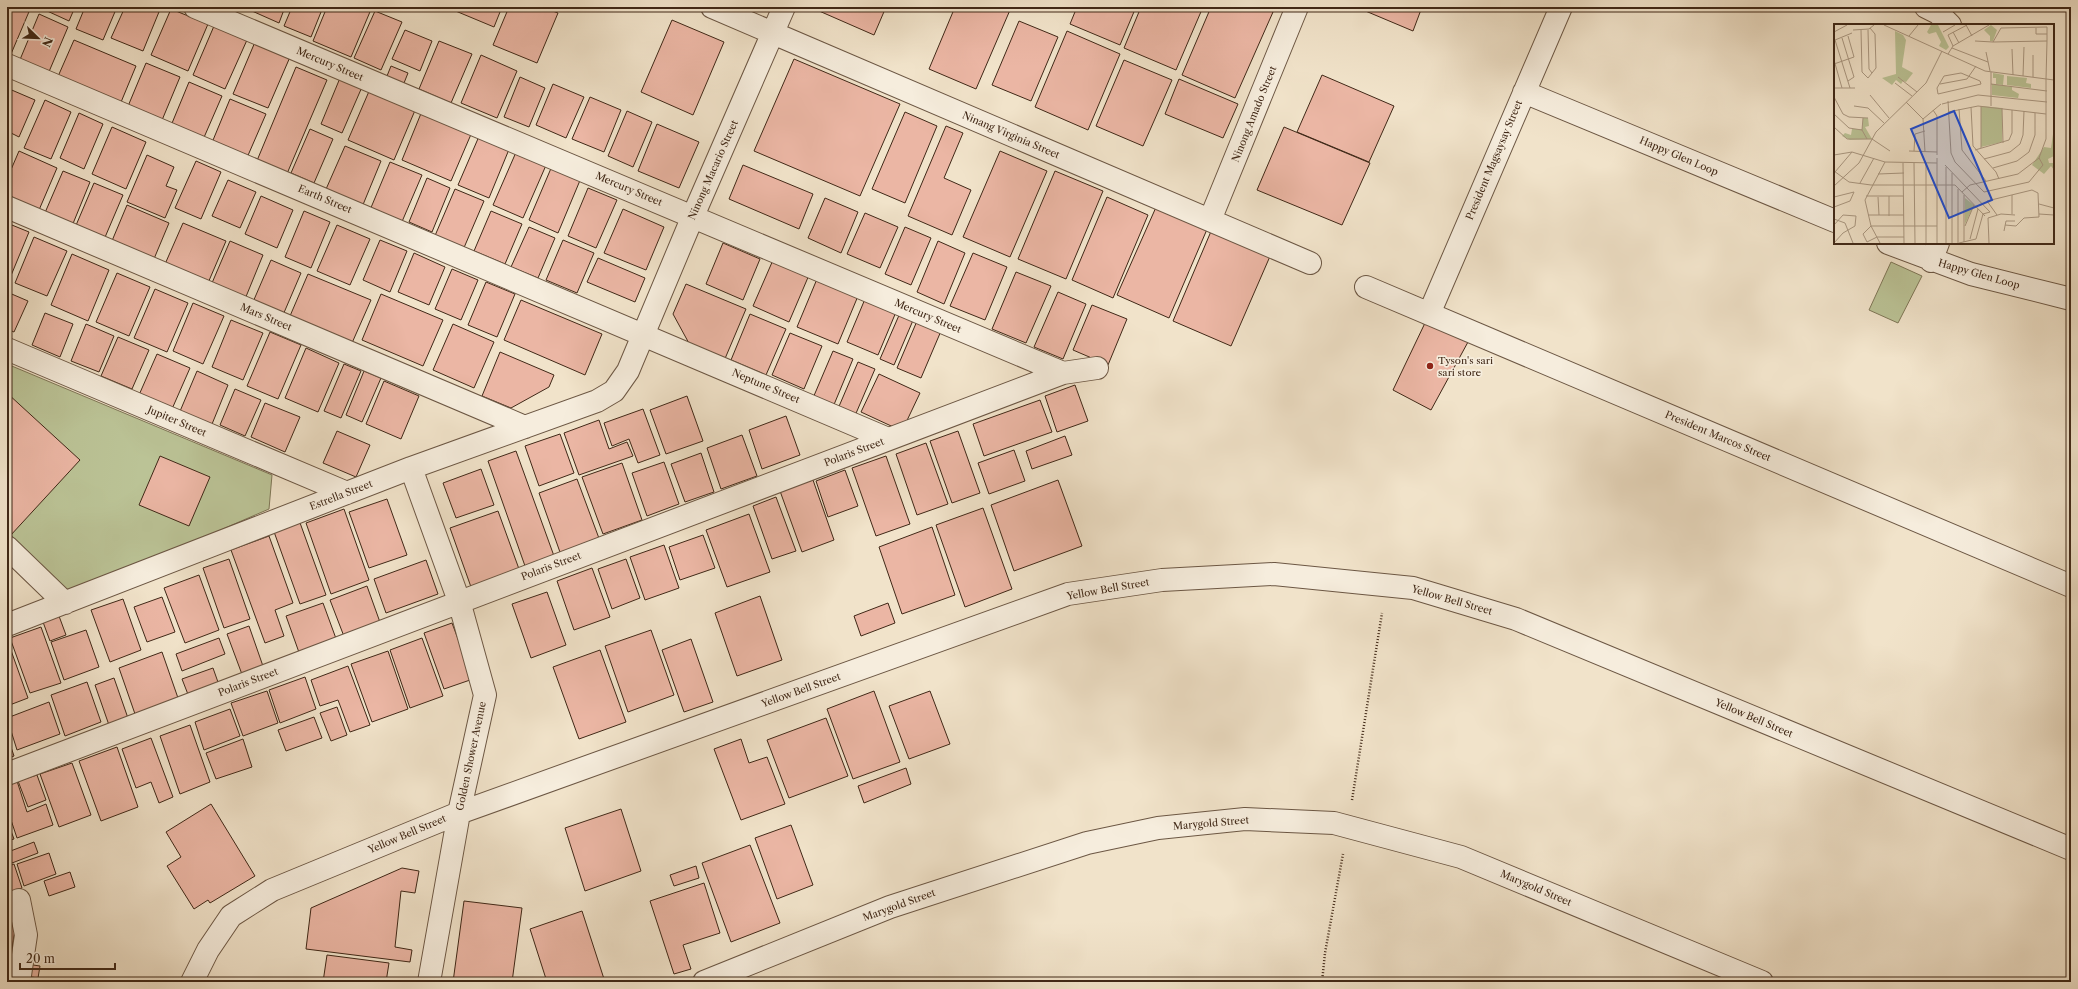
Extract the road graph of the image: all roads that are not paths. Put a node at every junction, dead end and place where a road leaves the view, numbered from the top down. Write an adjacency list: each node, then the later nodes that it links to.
1 (195, 7): 12 (street, Mercury Street)
2 (712, 7): 8 (street, Ninang Virginia Street)
3 (784, 7): 8 (street, Ninong Macario Street)
4 (1561, 7): 10 (street, President Magsaysay Street)
5 (1926, 7): 7 (street)
6 (1295, 8): 13 (street, Ninong Amado Street)
7 (1949, 24)
8 (773, 32): 12 (street, Ninong Macario Street); 13 (street, Ninang Virginia Street)
9 (7, 65): 21 (street, Earth Street)
10 (1524, 92): 14 (street, Happy Glen Loop); 20 (street, President Magsaysay Street)
11 (7, 207): 25 (street, Mars Street)
12 (693, 216): 21 (street, Ninong Macario Street); 24 (street, Mercury Street)
13 (1210, 220): 17 (street, Ninang Virginia Street)
14 (1834, 221)
15 (1893, 244): 16 (street, Happy Glen Loop)
16 (1935, 252): 19 (street, Happy Glen Loop)
17 (1310, 263)
18 (1366, 287): 20 (street, President Marcos Street)
19 (2071, 299)
20 (1429, 314): 30 (street, President Marcos Street)
21 (644, 334): 25 (street, Estrella Street); 26 (street, Neptune Street)
22 (7, 349): 28 (street, Jupiter Street)
23 (1097, 368): 24 (street, Polaris Street)
24 (1063, 373): 26 (street, Polaris Street)
25 (525, 427): 27 (street, Estrella Street)
26 (888, 439): 31 (street, Polaris Street)
27 (411, 468): 28 (street, Estrella Street); 31 (street, Golden Shower Avenue)
28 (347, 493): 32 (street, Estrella Street)
29 (7, 547): 32 (street)
30 (2071, 586)
31 (459, 601): 34 (street, Polaris Street); 35 (street, Golden Shower Avenue)
32 (65, 603): 33 (street, Estrella Street)
33 (7, 625)
34 (7, 774)
35 (459, 813): 36 (street, Yellow Bell Street); 39 (street, Yellow Bell Street); 40 (street, Golden Shower Avenue)
36 (2071, 849)
37 (7, 904): 38 (street)
38 (19, 982)
39 (192, 982)
40 (429, 982)
41 (704, 982): 42 (street, Marygold Street)
42 (1762, 982)

